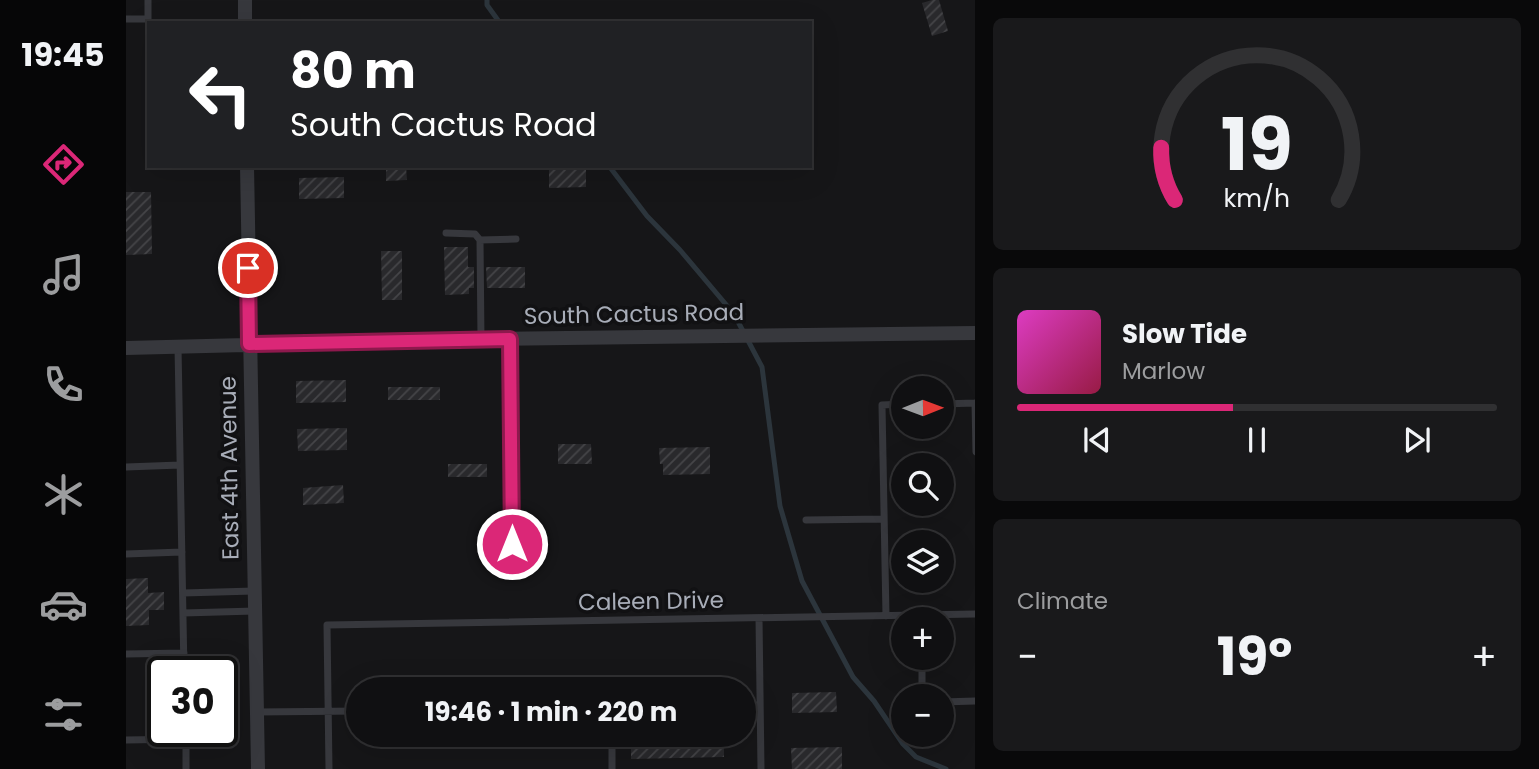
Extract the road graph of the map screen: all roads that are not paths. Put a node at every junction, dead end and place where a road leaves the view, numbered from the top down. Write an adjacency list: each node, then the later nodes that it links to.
1 (148, 0): 3 (lane)
2 (245, 0): 4 (street)
3 (126, 19)
4 (245, 21)
5 (247, 168): 12 (street, East 4th Avenue)
6 (446, 233): 8 (lane)
7 (516, 239): 8 (lane)
8 (480, 240): 10 (lane)
9 (975, 333): 11 (street, South Cactus Road)
10 (481, 339): 11 (street, South Cactus Road); 12 (street, South Cactus Road)
11 (510, 339): 23 (street)
12 (249, 344): 13 (street, South Cactus Road); 26 (street, East 4th Avenue)
13 (178, 347): 14 (street, South Cactus Road); 19 (lane)
14 (126, 348)
15 (975, 403): 16 (lane); 18 (lane)
16 (954, 404)
17 (891, 405): 21 (lane)
18 (975, 452)
19 (180, 466): 20 (lane); 24 (lane)
20 (126, 467)
21 (884, 519): 22 (lane); 32 (lane)
22 (806, 520)
23 (512, 544)
24 (182, 552): 25 (lane); 27 (lane)
25 (126, 554)
26 (255, 591): 27 (lane); 28 (street, East 4th Avenue)
27 (183, 593): 29 (lane)
28 (255, 611): 29 (lane); 42 (street, East 4th Avenue)
29 (183, 613): 35 (lane)
30 (975, 614): 31 (lane, Caleen Drive)
31 (954, 615)
32 (886, 616): 33 (lane, Caleen Drive); 34 (lane, Caleen Drive)
33 (891, 616)
34 (759, 618): 40 (lane); 43 (lane, Caleen Drive)
35 (184, 653): 36 (lane)
36 (126, 654)
37 (975, 701): 38 (lane)
38 (954, 702)
39 (756, 705): 40 (lane)
40 (760, 705): 52 (lane)
41 (346, 711): 43 (lane)
42 (257, 712): 43 (lane); 49 (street, East 4th Avenue)
43 (328, 712): 50 (lane)
44 (147, 738): 45 (lane)
45 (126, 740)
46 (186, 747): 48 (lane)
47 (612, 747): 51 (lane)
48 (186, 769)
49 (258, 769)
50 (329, 769)
51 (612, 769)
52 (761, 769)

